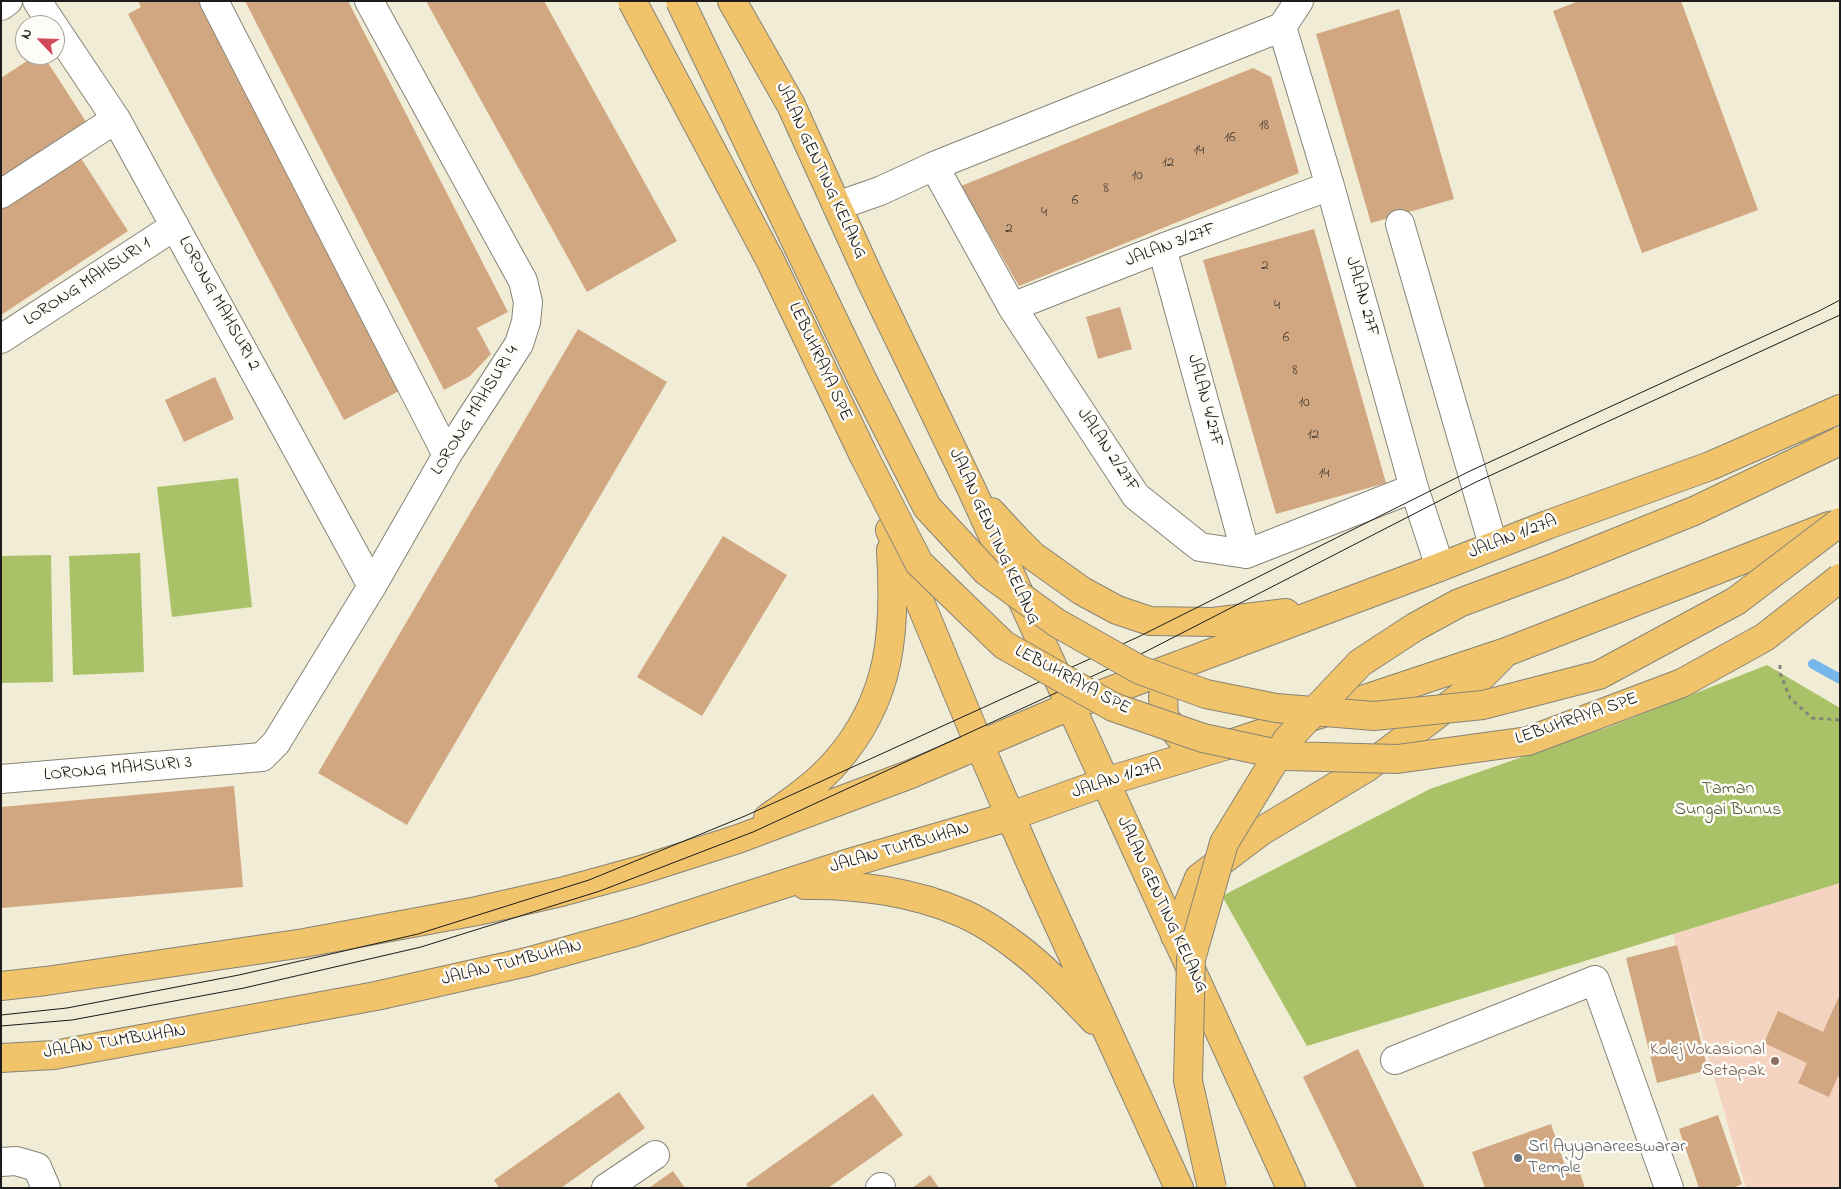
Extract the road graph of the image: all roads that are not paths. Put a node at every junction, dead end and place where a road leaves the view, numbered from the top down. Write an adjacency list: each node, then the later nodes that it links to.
1 (8, 1): 10 (street)
2 (37, 1): 11 (street, LORONG MAHSURI 2)
3 (214, 1): 26 (street)
4 (369, 1): 26 (street, LORONG MAHSURI 4)
5 (624, 1): 30 (main road)
6 (632, 1): 34 (main road, LEBUHRAYA SPE, bridge)
7 (680, 1): 29 (main road, LEBUHRAYA SPE, bridge)
8 (732, 1): 18 (main road, JALAN GENTING KELANG)
9 (1300, 1): 12 (street)
10 (1, 6)
11 (47, 15)
12 (1282, 27): 15 (street); 16 (street, JALAN 27F)
13 (65, 42): 14 (street, LORONG MAHSURI 2)
14 (116, 119): 17 (street); 20 (street, LORONG MAHSURI 2)
15 (934, 166): 18 (street); 22 (street, JALAN 2/27F)
16 (1330, 186): 21 (street, JALAN 3/27F); 28 (street, JALAN 27F)
17 (1, 194)
18 (837, 206): 27 (main road, JALAN GENTING KELANG)
19 (1400, 224): 31 (street)
20 (175, 226): 23 (street, LORONG MAHSURI 1); 35 (street, LORONG MAHSURI 2)
21 (1162, 248): 22 (street, JALAN 3/27F); 32 (street, JALAN 4/27F)
22 (1012, 307): 32 (street, JALAN 2/27F)
23 (1, 339)
24 (1840, 409): 31 (main road, JALAN 1/27A)
25 (1840, 441): 58 (main road, bridge)
26 (447, 455): 35 (street, LORONG MAHSURI 4)
27 (971, 488): 36 (main road); 39 (main road, JALAN GENTING KELANG)
28 (1414, 488): 32 (street); 33 (street, JALAN 27F)
29 (1840, 522): 37 (main road, JALAN 1/27A)
30 (890, 530): 40 (main road); 46 (main road)
31 (1493, 546): 33 (main road, JALAN 1/27A)
32 (1246, 554)
33 (1440, 567): 36 (main road, JALAN 1/27A)
34 (1840, 578)
35 (372, 586): 42 (street, LORONG MAHSURI 4)
36 (1349, 601): 38 (main road, JALAN 1/27A)
37 (1506, 652): 41 (main road, JALAN 1/27A); 48 (main road)
38 (1185, 663): 39 (main road, JALAN 1/27A); 41 (main road, JALAN 1/27A)
39 (1070, 706): 40 (main road, JALAN 1/27A); 44 (main road, JALAN GENTING KELANG)
40 (979, 744): 45 (main road); 46 (main road)
41 (1224, 746): 44 (main road, JALAN 1/27A)
42 (234, 760): 43 (street, LORONG MAHSURI 3)
43 (1, 779)
44 (1105, 782): 45 (main road, JALAN 1/27A); 48 (main road, JALAN GENTING KELANG)
45 (1011, 816): 47 (main road, JALAN TUMBUHAN); 50 (main road)
46 (738, 839): 49 (main road)
47 (780, 885): 50 (main road); 51 (main road, JALAN TUMBUHAN)
48 (1175, 936): 59 (main road, JALAN GENTING KELANG)
49 (1, 986)
50 (1109, 1036): 57 (main road)
51 (1, 1058)
52 (1395, 1060): 60 (street)
53 (655, 1155): 56 (street)
54 (1, 1162): 55 (street)
55 (46, 1188)
56 (606, 1188)
57 (1179, 1188)
58 (1212, 1188)
59 (1291, 1188)
60 (1669, 1188)

